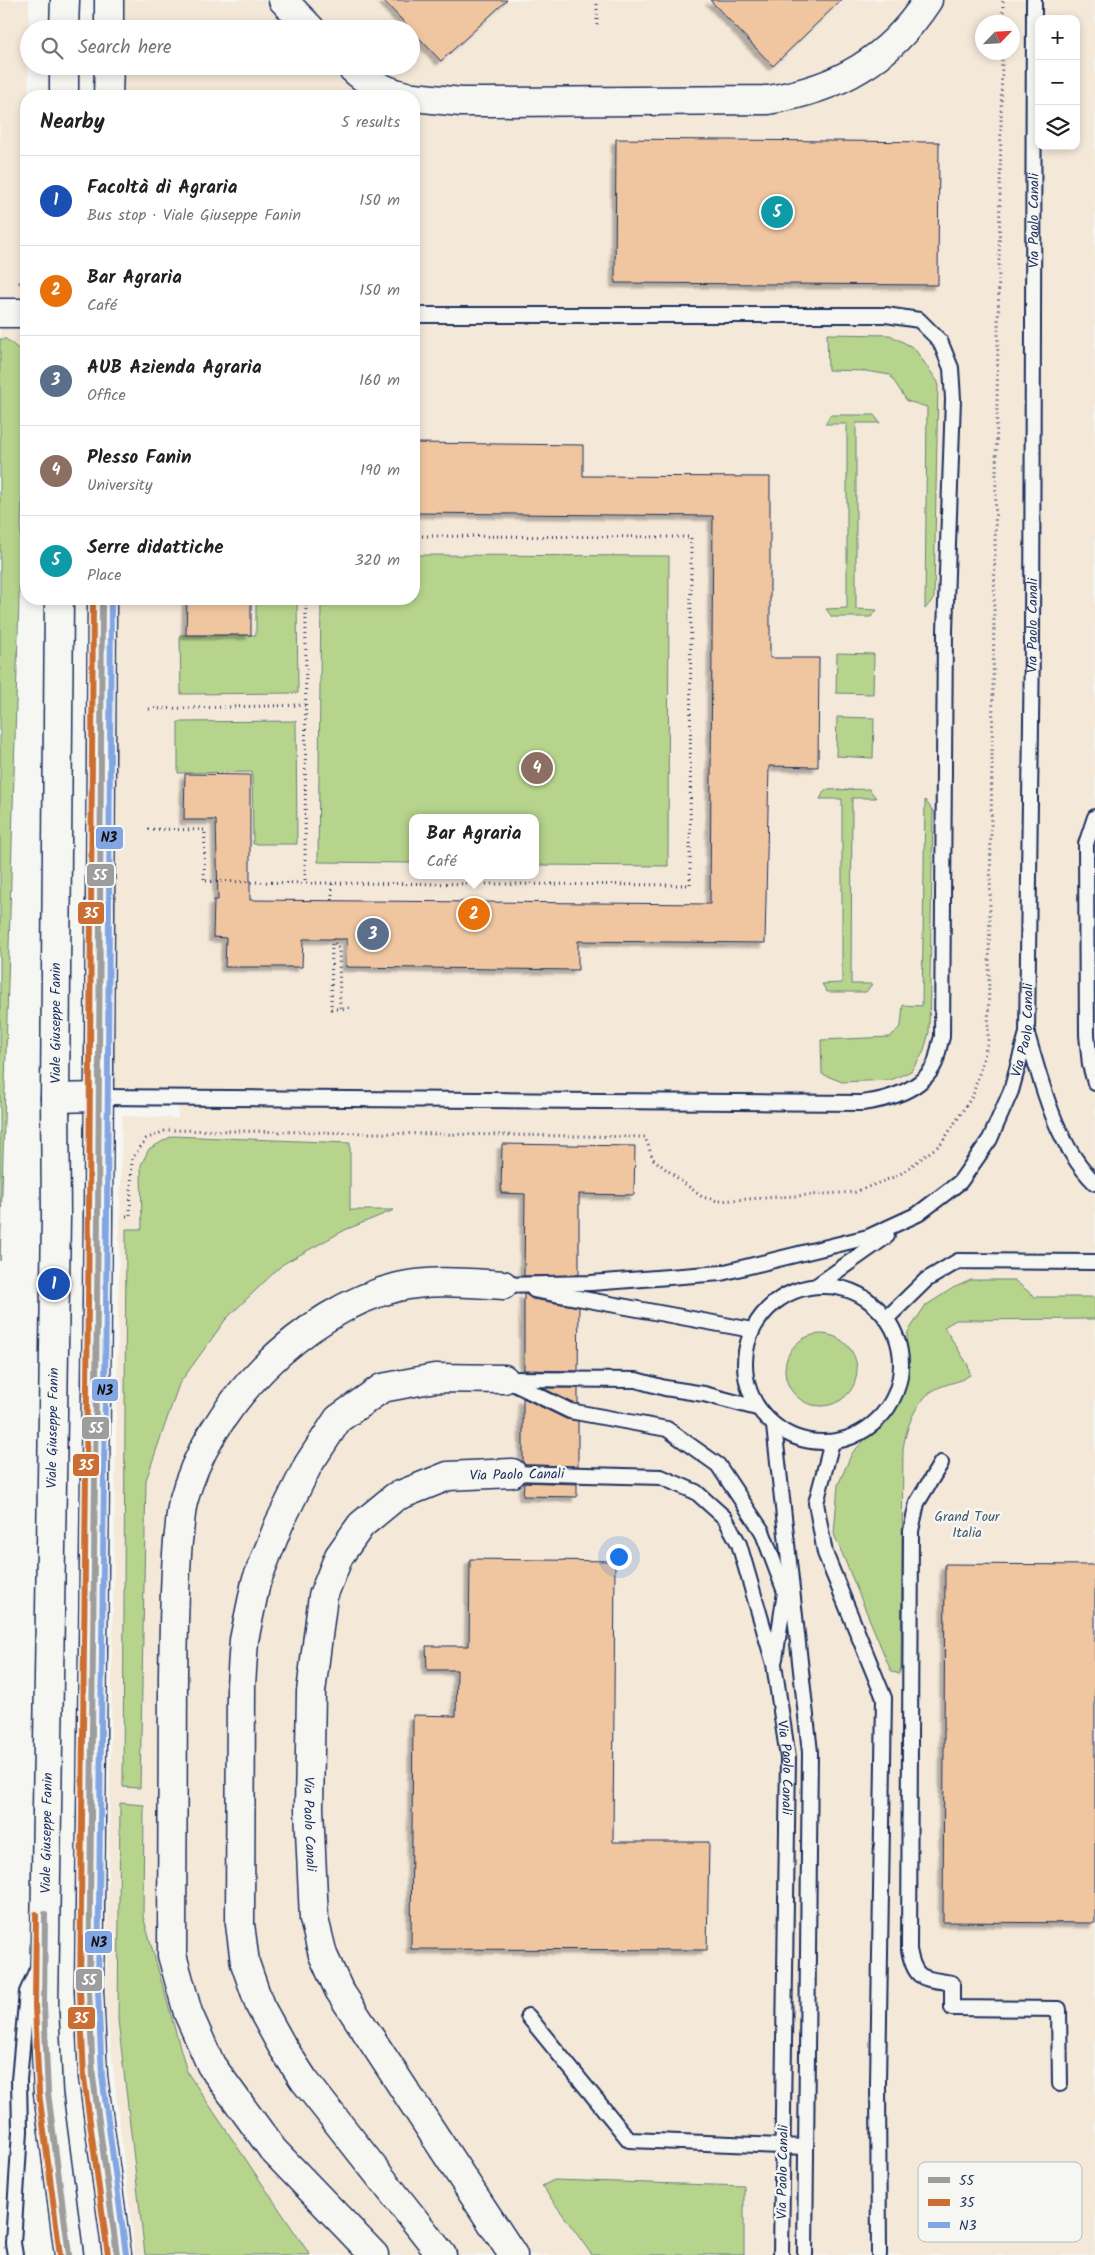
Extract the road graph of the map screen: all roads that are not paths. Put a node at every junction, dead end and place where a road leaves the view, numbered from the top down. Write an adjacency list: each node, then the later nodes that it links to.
1 (65, 0): 6 (street)
2 (110, 0): 7 (street)
3 (283, 0): 8 (street)
4 (928, 0): 15 (street)
5 (1034, 0): 22 (lane, Via Paolo Canali)
6 (64, 20)
7 (109, 20)
8 (302, 20)
9 (64, 75): 12 (street)
10 (108, 75): 13 (street)
11 (359, 75): 14 (street)
12 (64, 90)
13 (108, 90)
14 (386, 90)
15 (420, 97)
16 (0, 313): 17 (street)
17 (20, 314)
18 (420, 315): 24 (lane)
19 (59, 605): 25 (street, Viale Giuseppe Fanin)
20 (102, 605): 24 (street)
21 (1095, 817): 23 (lane)
22 (1027, 1034): 26 (lane); 27 (lane, Via Paolo Canali)
23 (1095, 1084)
24 (98, 1097): 25 (street); 47 (street)
25 (54, 1098): 40 (street, Viale Giuseppe Fanin)
26 (1095, 1183)
27 (918, 1214): 29 (lane, Via Paolo Canali); 30 (lane, Via Paolo Canali)
28 (1095, 1262): 31 (lane)
29 (504, 1285): 32 (lane, Via Paolo Canali); 48 (street, Via Paolo Canali)
30 (816, 1286): 31 (lane); 32 (lane)
31 (886, 1318): 36 (lane)
32 (752, 1330): 34 (lane)
33 (504, 1379): 34 (lane); 39 (lane); 49 (street)
34 (757, 1408): 35 (lane)
35 (774, 1426): 36 (lane); 44 (lane)
36 (832, 1442): 53 (lane)
37 (941, 1463): 42 (lane)
38 (512, 1473): 39 (lane, Via Paolo Canali); 50 (street, Via Paolo Canali)
39 (774, 1664): 43 (lane, Via Paolo Canali)
40 (45, 1950): 45 (lane); 46 (street, Viale Giuseppe Fanin)
41 (528, 2016): 43 (lane)
42 (1060, 2084)
43 (782, 2146): 44 (lane); 51 (lane, Via Paolo Canali)
44 (806, 2147): 52 (lane)
45 (15, 2255)
46 (69, 2255)
47 (117, 2255)
48 (374, 2255)
49 (442, 2255)
50 (513, 2255)
51 (781, 2255)
52 (805, 2255)
53 (879, 2255)

